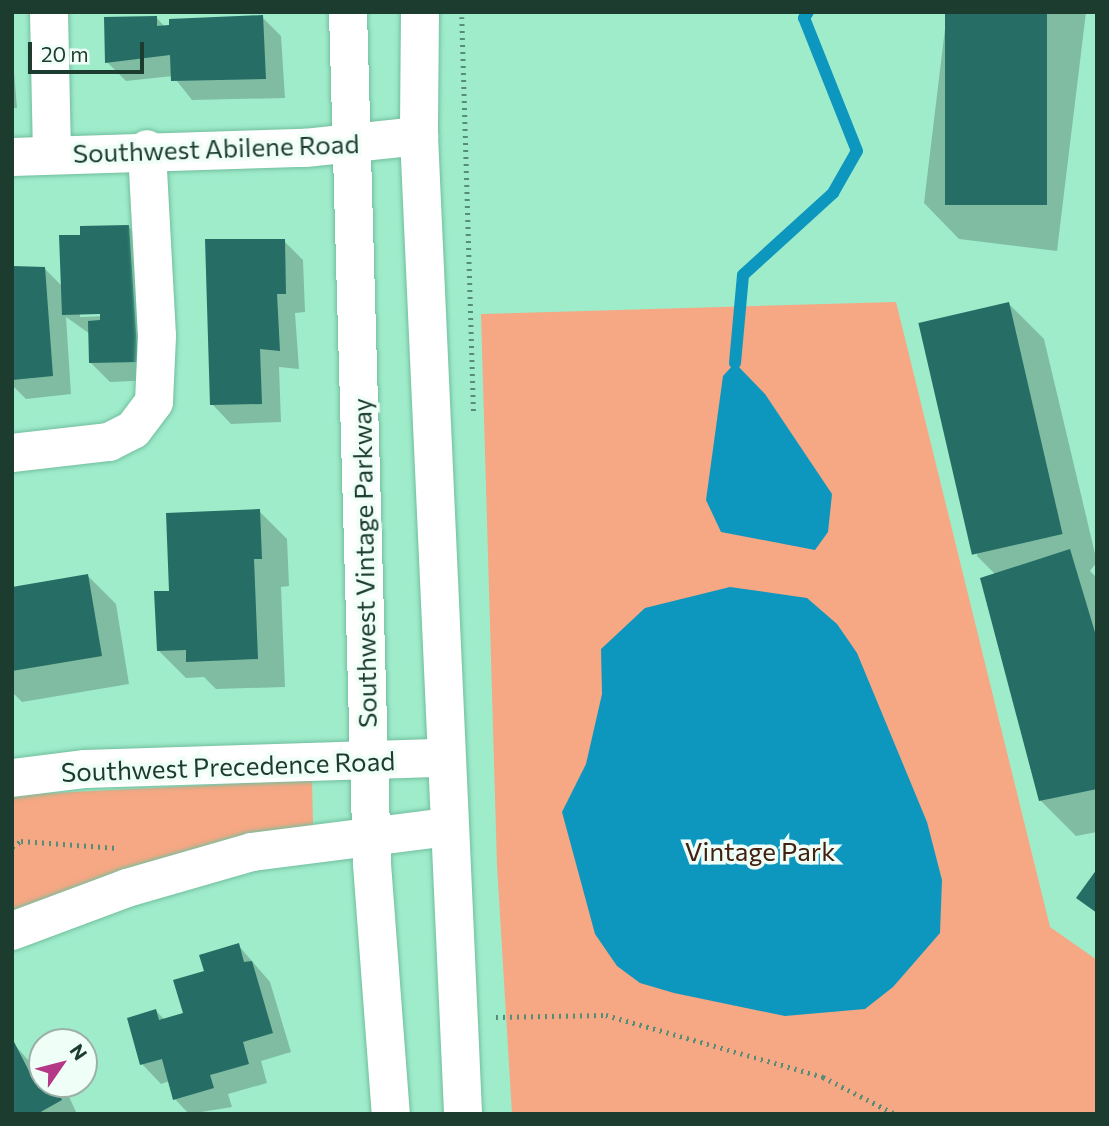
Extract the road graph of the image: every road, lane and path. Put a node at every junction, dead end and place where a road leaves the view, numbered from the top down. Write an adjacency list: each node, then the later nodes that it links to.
1 (49, 12): 7 (street)
2 (348, 12): 5 (street, Southwest Vintage Parkway)
3 (420, 12): 4 (street)
4 (419, 136): 5 (street, Southwest Abilene Road); 10 (street)
5 (349, 144): 6 (street, Southwest Abilene Road); 11 (street, Southwest Vintage Parkway)
6 (147, 149): 7 (street, Southwest Abilene Road); 9 (street)
7 (52, 154): 8 (street, Southwest Abilene Road)
8 (12, 157)
9 (12, 453)
10 (444, 758): 11 (street, Southwest Precedence Road); 13 (street)
11 (368, 759): 12 (street, Southwest Precedence Road); 14 (street, Southwest Vintage Parkway)
12 (12, 778)
13 (447, 827): 14 (street); 22 (street)
14 (372, 834): 19 (street); 21 (street, Southwest Vintage Parkway)
15 (12, 841): 16 (path)
16 (21, 841): 17 (path); 18 (path)
17 (12, 847)
18 (131, 848)
19 (12, 931)
20 (495, 1018): 23 (path)
21 (391, 1114)
22 (463, 1114)
23 (895, 1114)

